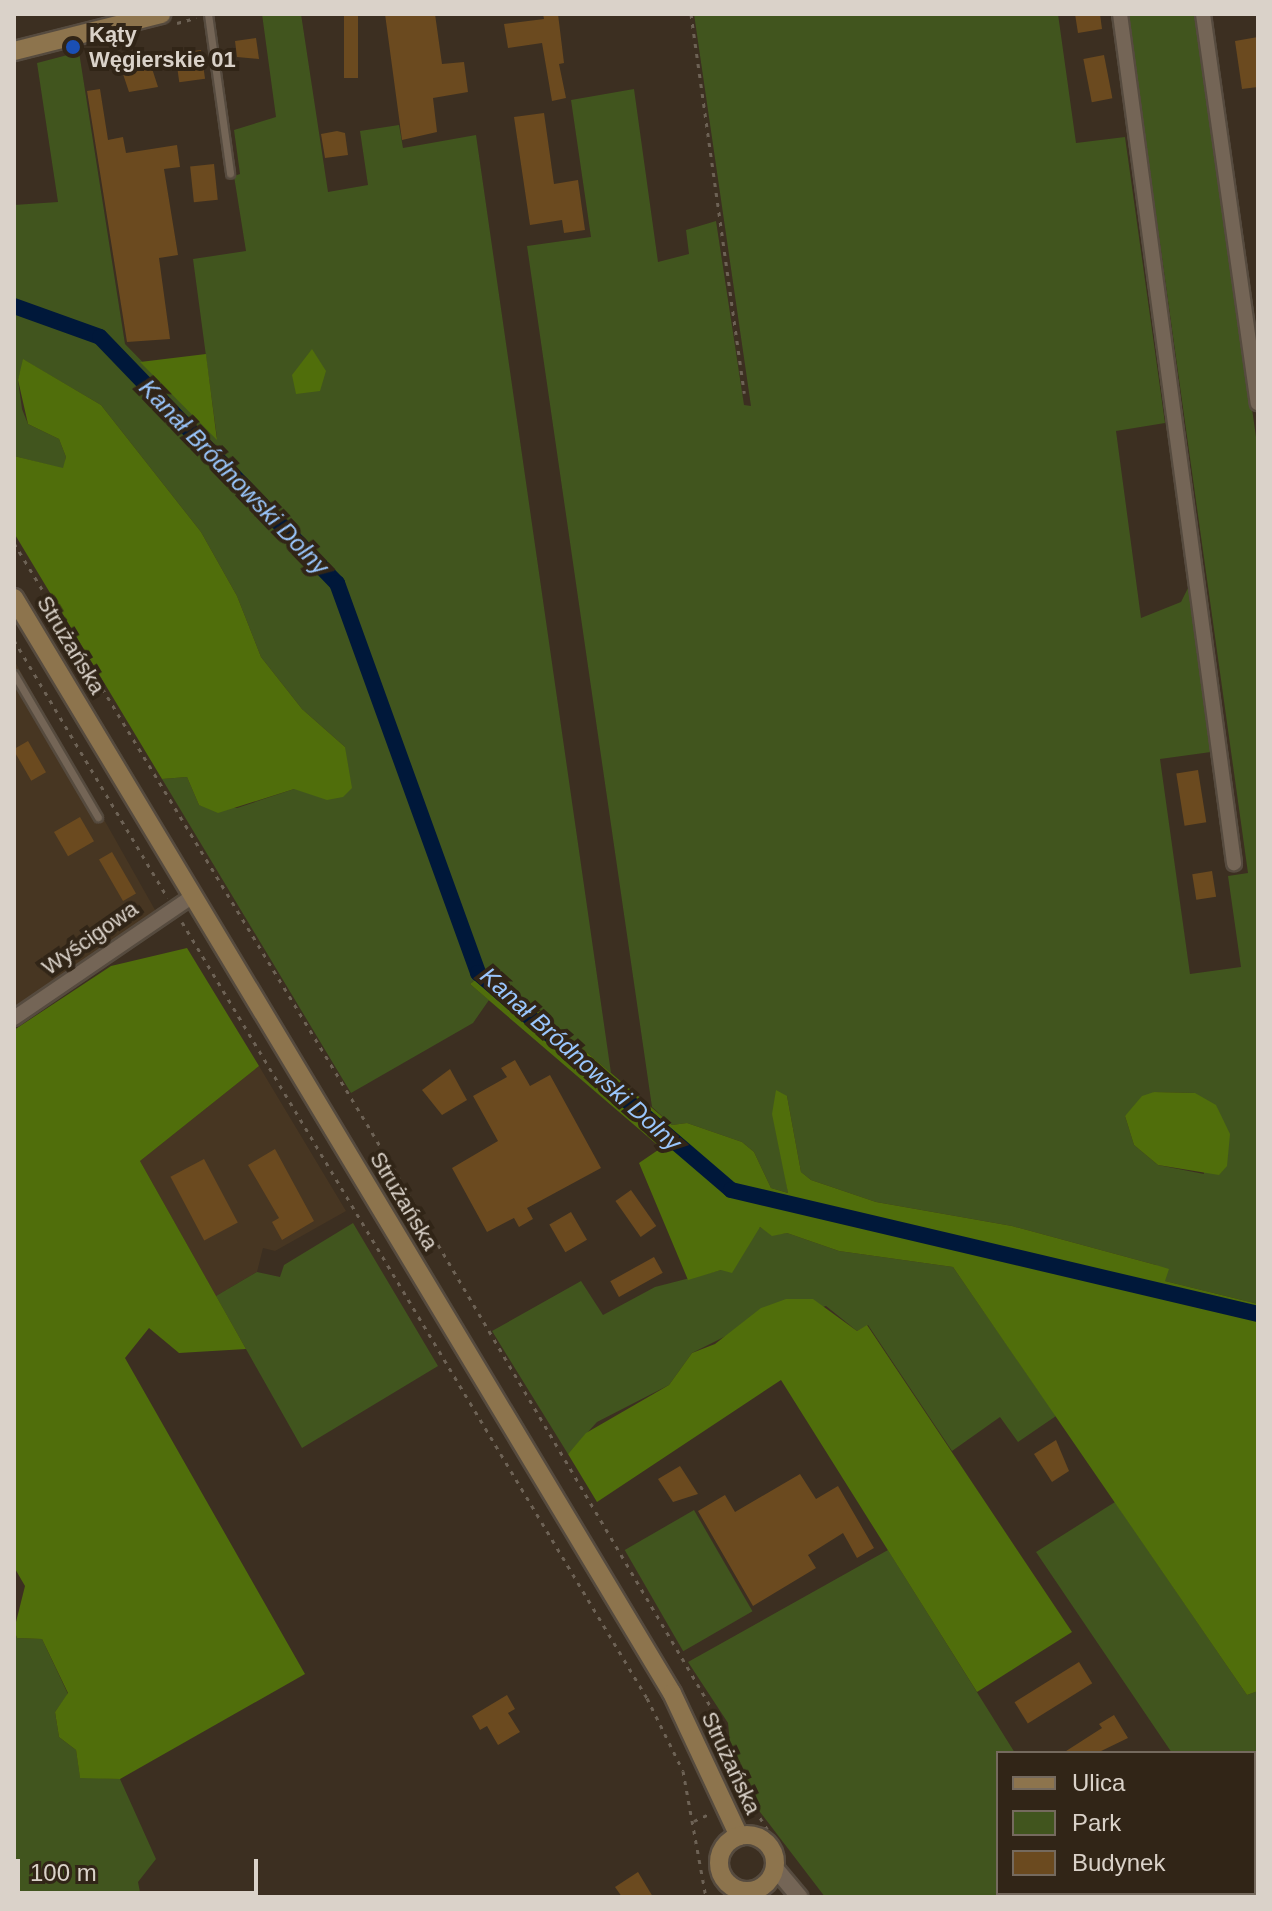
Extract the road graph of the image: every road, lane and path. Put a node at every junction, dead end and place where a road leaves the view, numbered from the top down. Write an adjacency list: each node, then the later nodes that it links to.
1 (161, 14): 6 (main road)
2 (208, 14): 8 (lane)
3 (691, 14): 9 (path)
4 (1120, 14): 16 (street)
5 (1203, 14): 10 (street)
6 (139, 17): 7 (main road)
7 (14, 51)
8 (230, 173)
9 (744, 393)
10 (1258, 403)
11 (14, 543): 23 (path)
12 (17, 608): 17 (main road, Strużańska)
13 (14, 640): 18 (path)
14 (14, 674): 15 (lane)
15 (98, 817)
16 (1234, 863)
17 (193, 896): 18 (street, Wyścigowa); 22 (main road, Strużańska)
18 (174, 908): 19 (street, Wyścigowa); 21 (path)
19 (14, 1018)
20 (715, 1812): 21 (path)
21 (694, 1821): 25 (path)
22 (739, 1836): 23 (main road); 24 (main road)
23 (780, 1863): 24 (main road); 26 (street)
24 (736, 1893)
25 (706, 1897)
26 (799, 1897)

